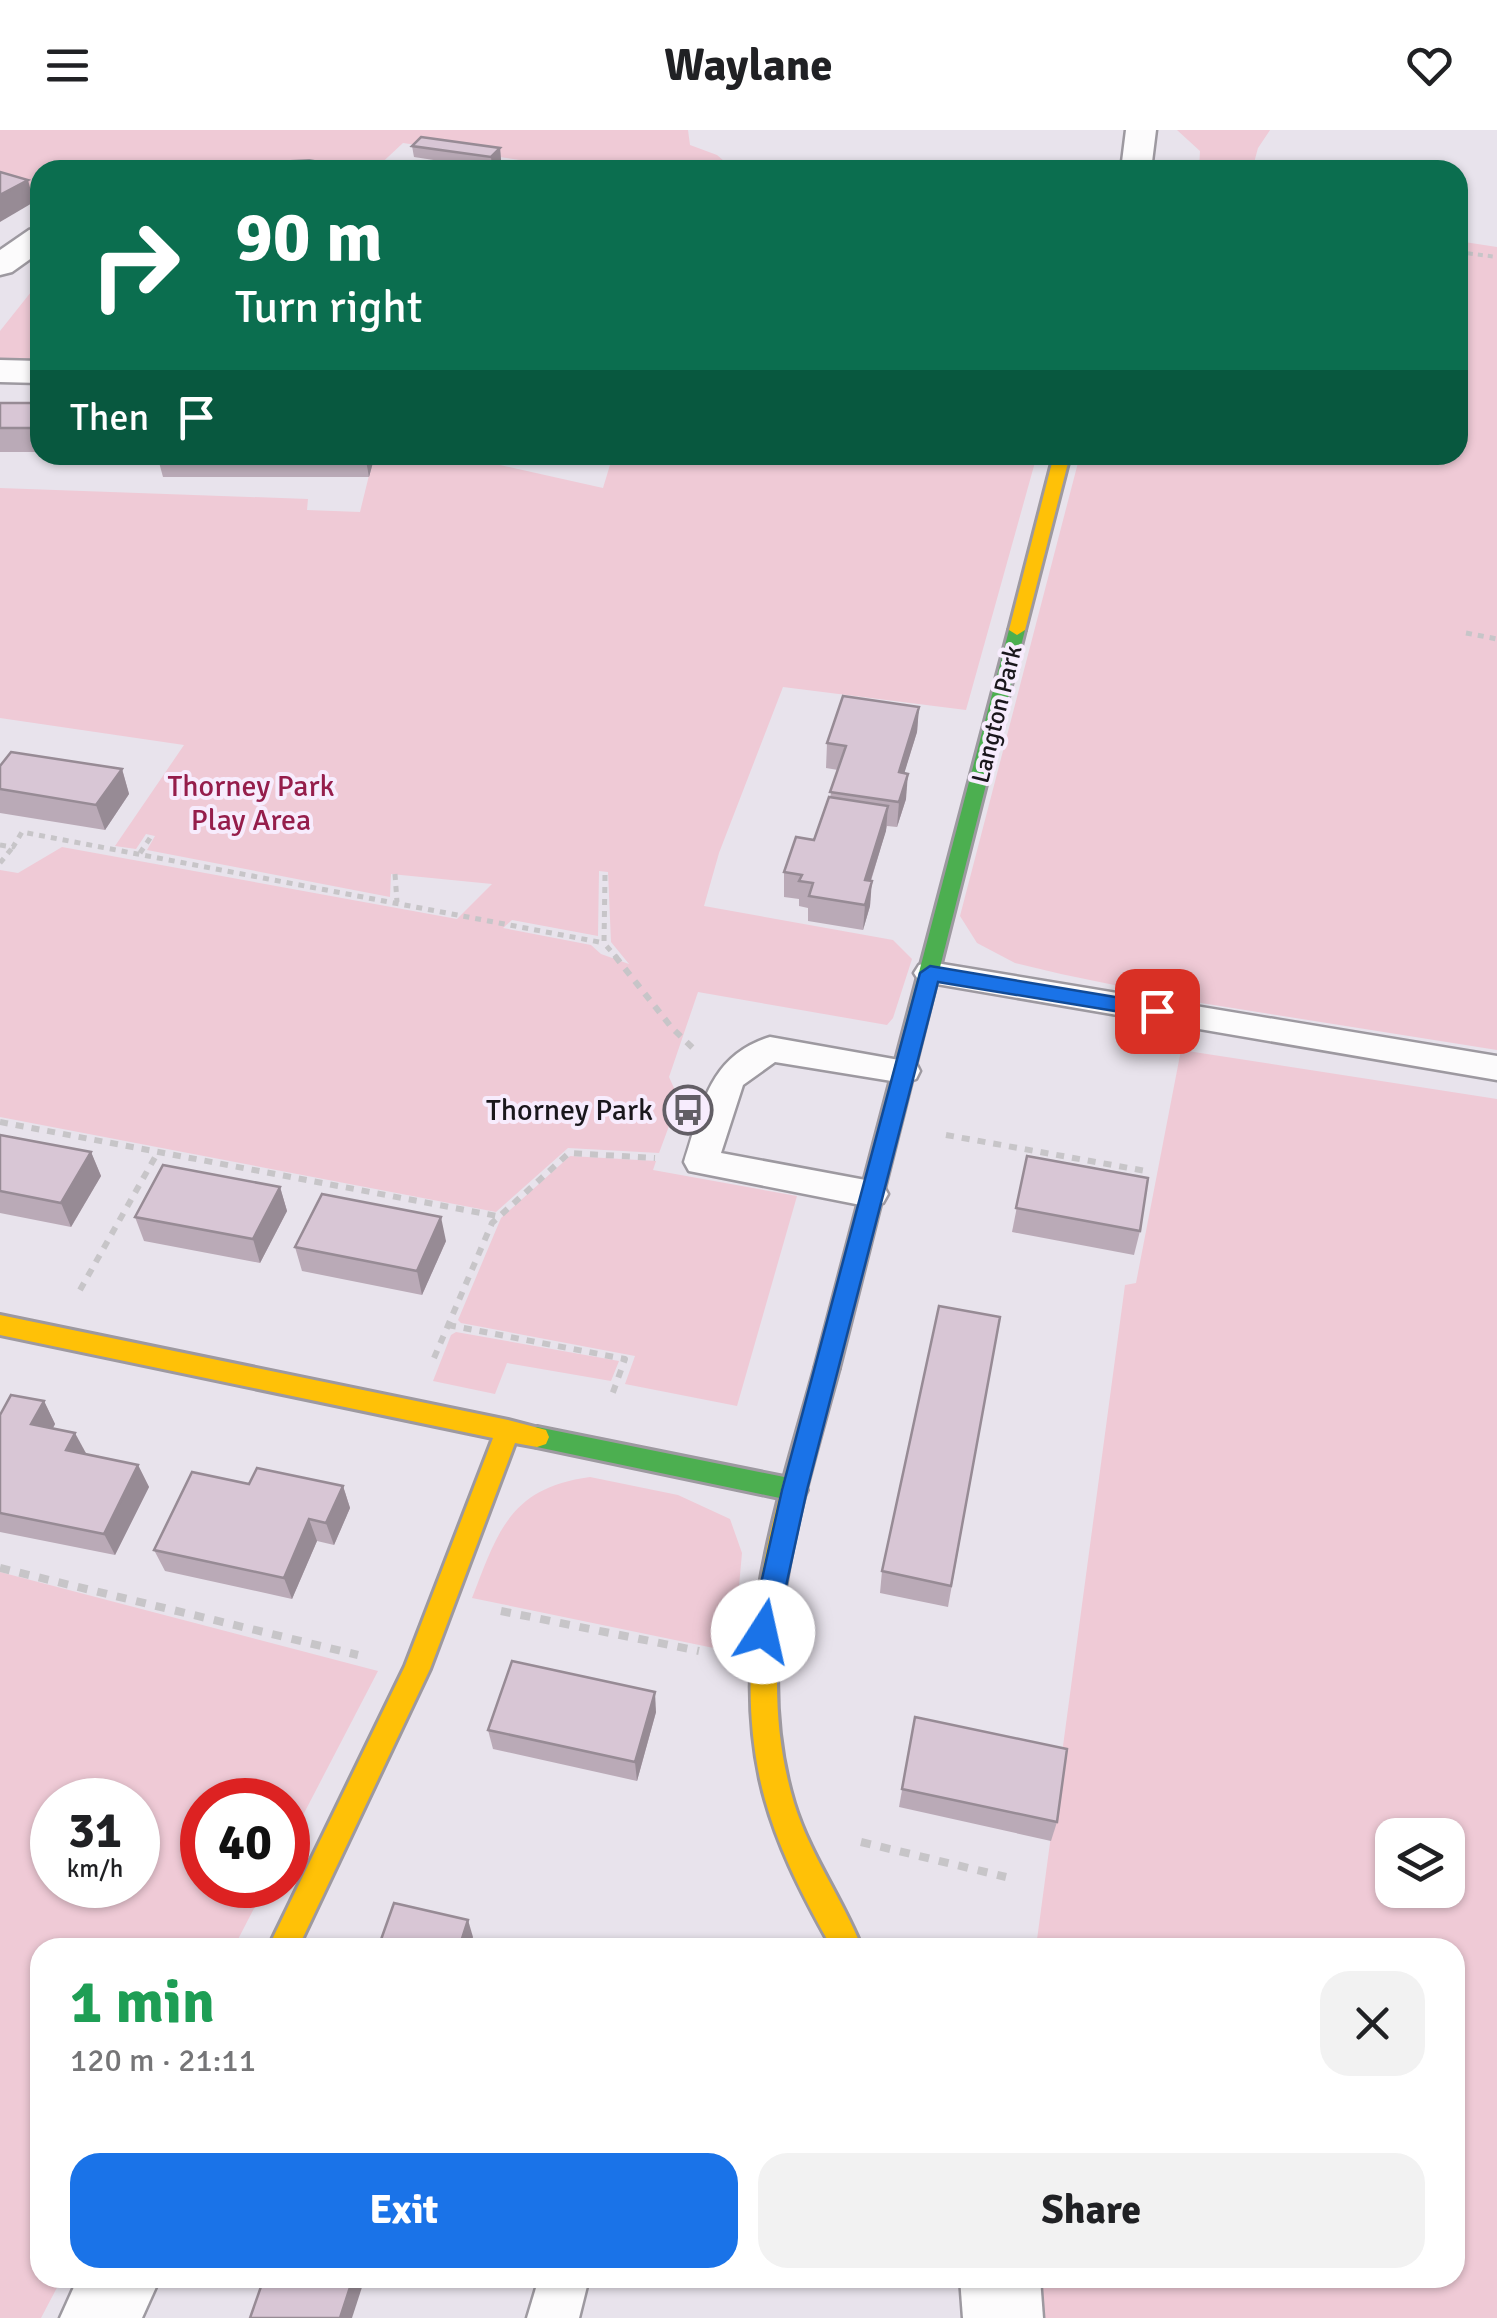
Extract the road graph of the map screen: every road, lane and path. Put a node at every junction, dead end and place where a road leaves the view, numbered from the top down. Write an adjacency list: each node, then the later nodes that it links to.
1 (1141, 130): 2 (street)
2 (1138, 160)
3 (30, 244): 6 (street)
4 (1468, 253): 5 (path)
5 (1497, 257)
6 (0, 265)
7 (0, 371): 8 (street)
8 (30, 372)
9 (1059, 465): 21 (street, Langton Park)
10 (1466, 633): 11 (path)
11 (1497, 640)
12 (152, 835): 15 (path)
13 (0, 845): 14 (path)
14 (13, 847): 15 (path); 16 (path)
15 (140, 853): 19 (path)
16 (0, 863)
17 (395, 874): 19 (path)
18 (605, 875): 20 (path)
19 (397, 902): 20 (path)
20 (604, 942): 24 (path)
21 (930, 973): 22 (lane); 23 (street)
22 (1497, 1068)
23 (904, 1072): 24 (lane); 26 (street)
24 (730, 1078): 28 (lane)
25 (0, 1122): 27 (path)
26 (890, 1125): 29 (path); 30 (street)
27 (158, 1152): 31 (path); 34 (path)
28 (701, 1162): 30 (lane); 31 (path)
29 (1146, 1171)
30 (871, 1194): 38 (street)
31 (497, 1216): 33 (path)
32 (0, 1325): 34 (street)
33 (448, 1325): 35 (path); 37 (path)
34 (54, 1336): 35 (street)
35 (411, 1410): 36 (street)
36 (508, 1430): 37 (street); 40 (street)
37 (594, 1448): 38 (street)
38 (794, 1490): 41 (street)
39 (0, 1568): 42 (path)
40 (446, 1600): 41 (path); 42 (street)
41 (759, 1664): 43 (street)
42 (417, 1669): 45 (street)
43 (787, 1824): 44 (path); 46 (street)
44 (1006, 1877)
45 (287, 1938)
46 (842, 1938)
47 (115, 2288): 50 (street)
48 (561, 2288): 51 (lane)
49 (1000, 2288): 52 (street)
50 (100, 2318)
51 (553, 2318)
52 (1002, 2318)

